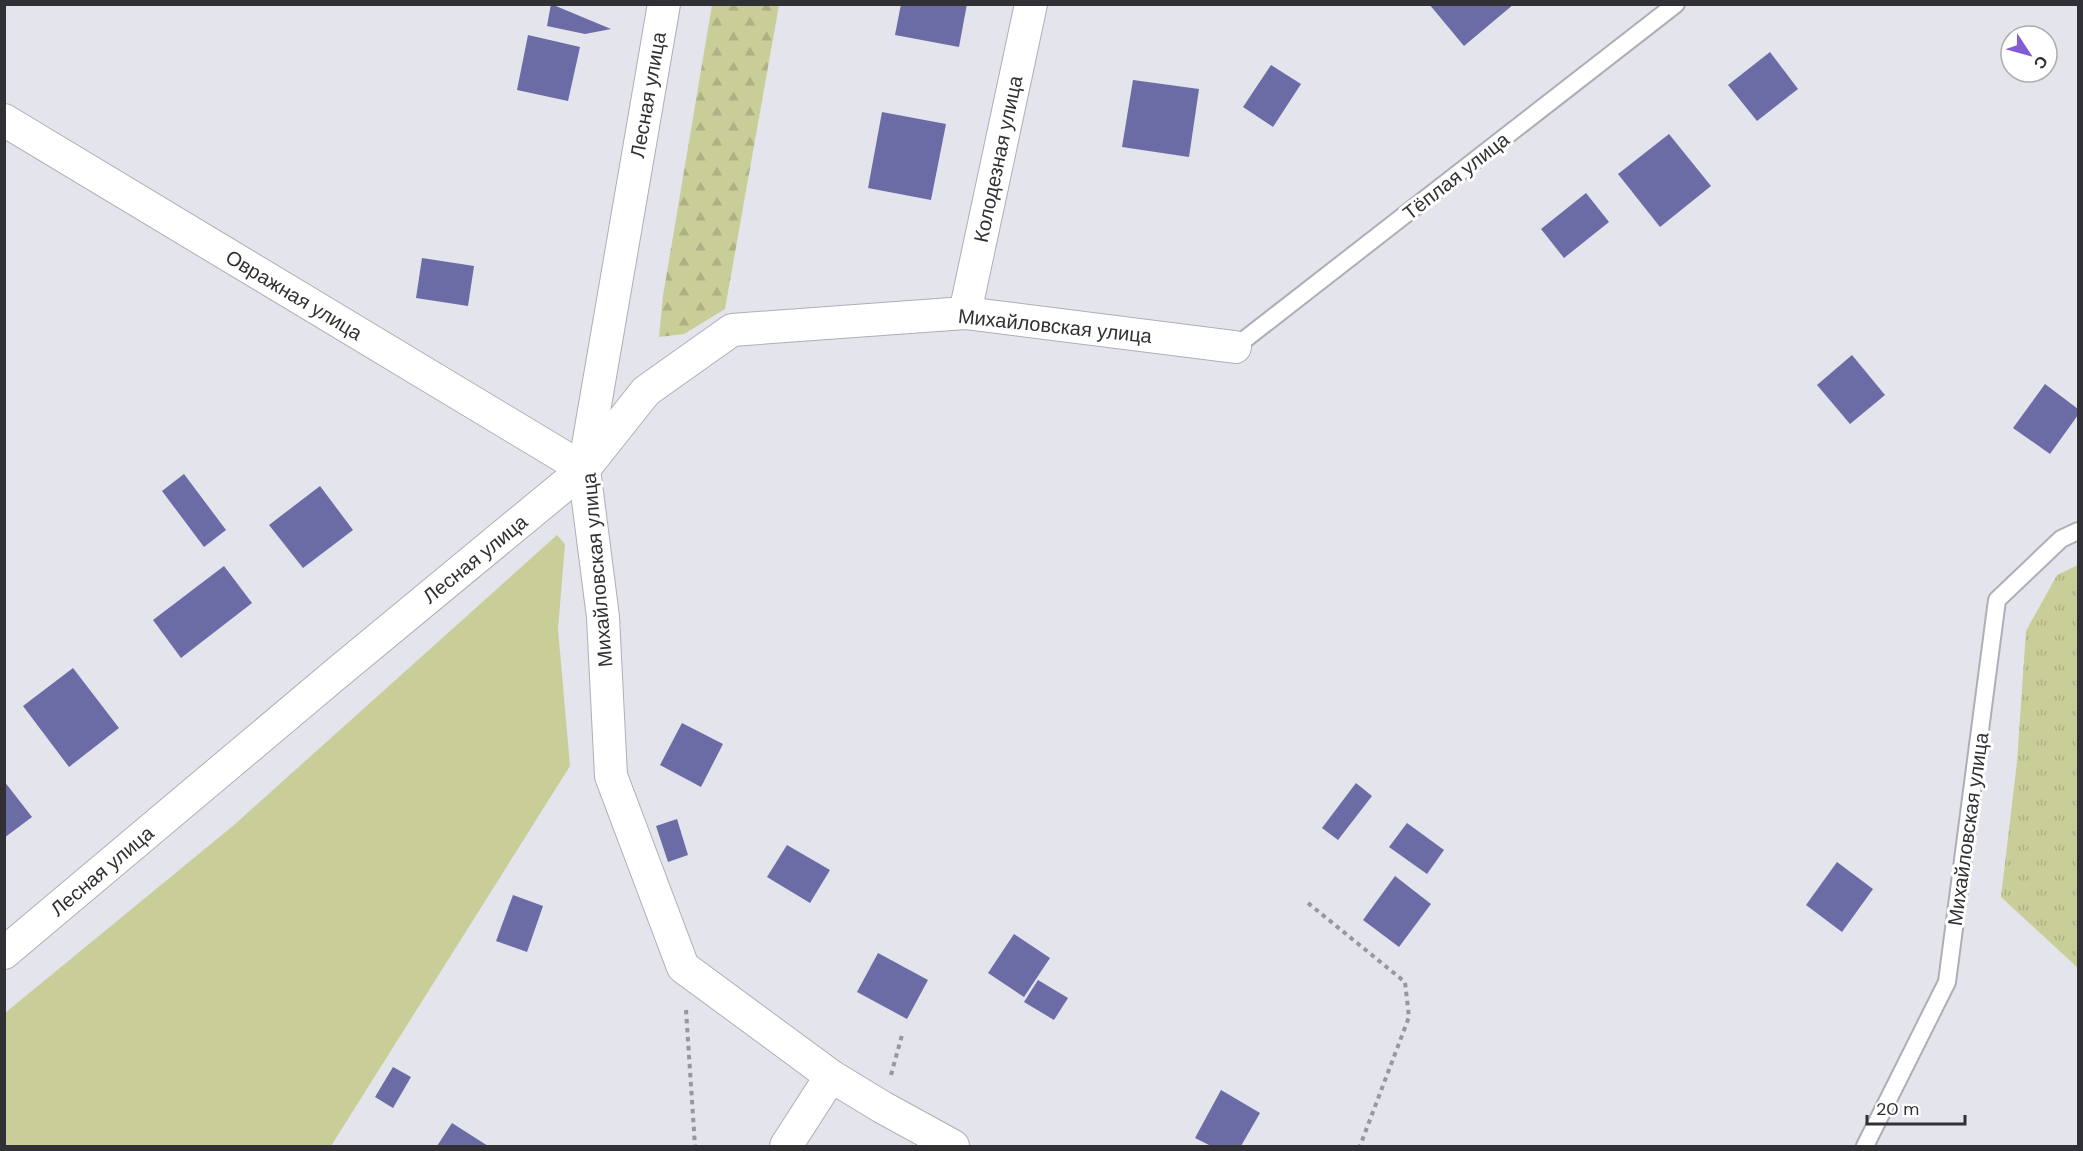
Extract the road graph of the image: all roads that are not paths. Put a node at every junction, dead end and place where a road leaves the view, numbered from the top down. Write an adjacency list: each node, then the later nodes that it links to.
1 (664, 4): 7 (street, Лесная улица)
2 (1031, 4): 5 (street, Колодезная улица)
3 (1676, 4): 6 (lane, Тёплая улица)
4 (4, 120): 7 (street, Овражная улица)
5 (965, 313): 6 (street, Михайловская улица); 7 (street, Михайловская улица)
6 (1235, 347)
7 (585, 469): 9 (street, Лесная улица); 10 (street, Михайловская улица)
8 (2079, 531): 13 (lane, Михайловская улица)
9 (4, 953)
10 (831, 1076): 11 (street); 12 (street)
11 (786, 1146)
12 (953, 1146)
13 (1865, 1146)

